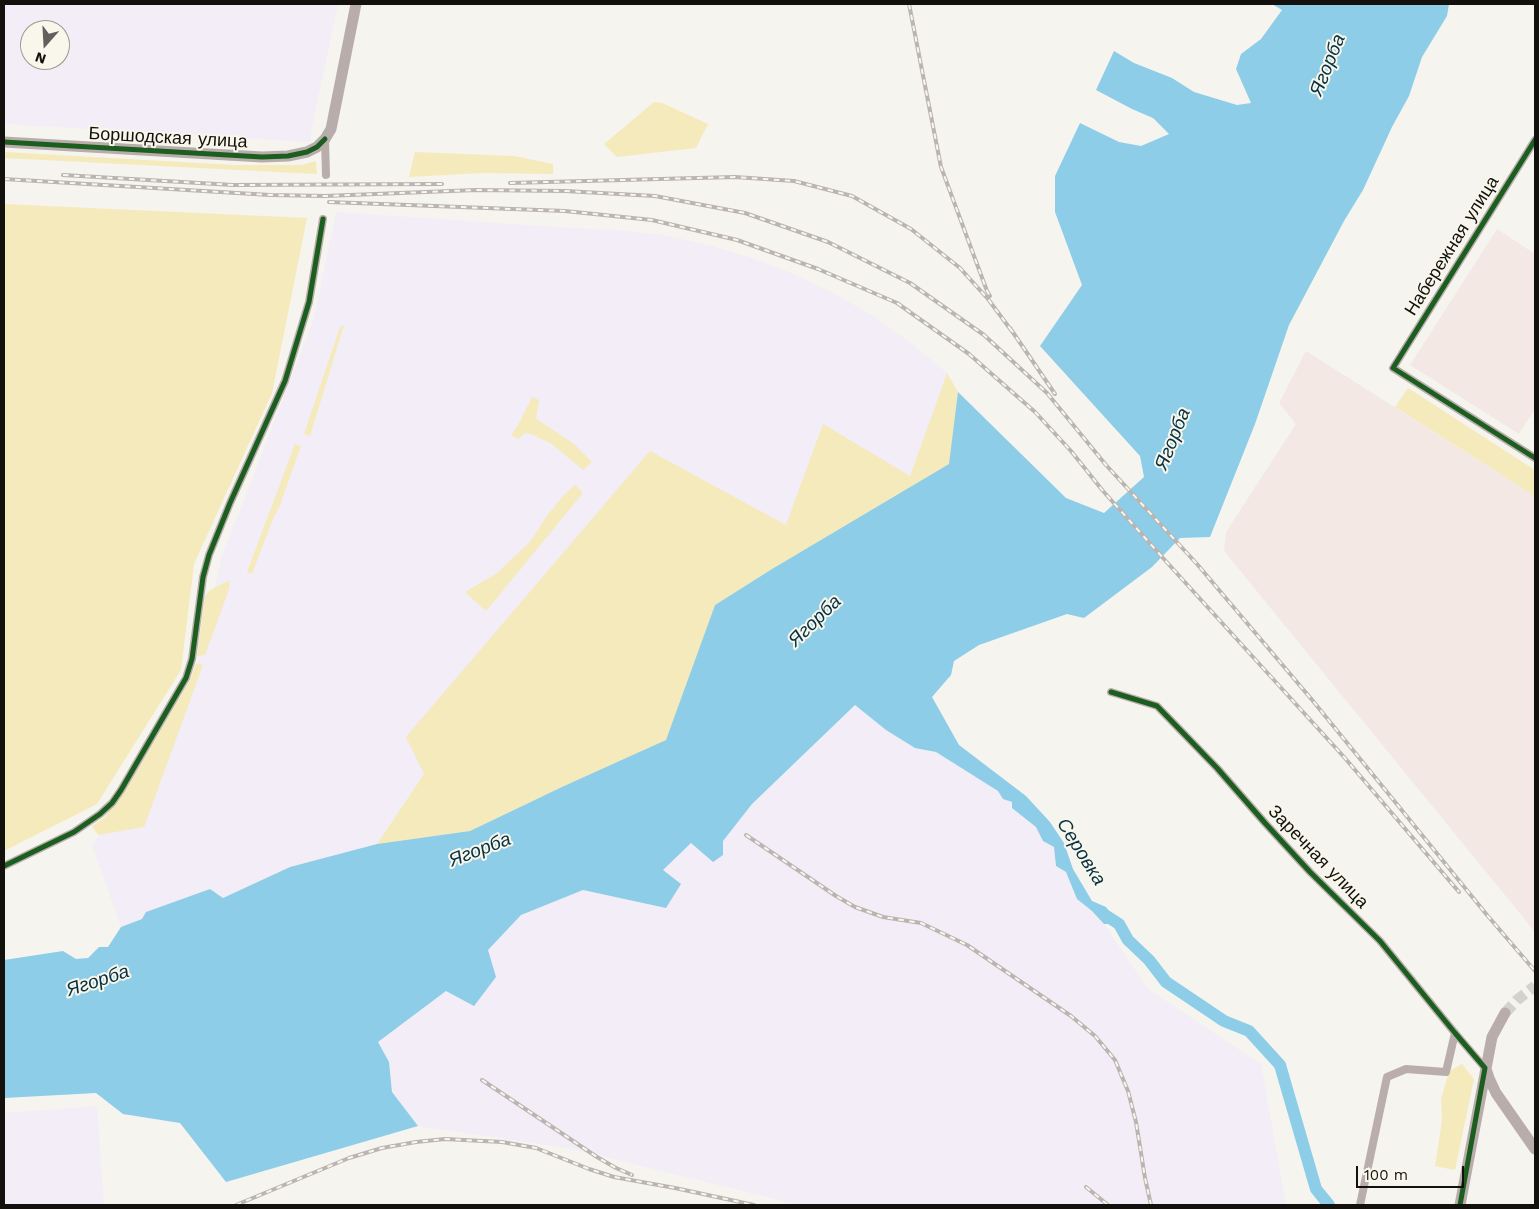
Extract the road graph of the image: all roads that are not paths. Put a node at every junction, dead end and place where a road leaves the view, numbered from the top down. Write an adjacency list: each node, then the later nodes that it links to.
1 (356, 4): 2 (street)
2 (325, 139): 4 (street, Боршодская улица); 5 (street)
3 (1535, 140): 7 (street, Набережная улица)
4 (4, 142)
5 (326, 176)
6 (323, 219): 9 (street)
7 (1535, 458)
8 (1111, 692): 11 (street, Заречная улица)
9 (4, 866)
10 (1505, 1013): 12 (street)
11 (1455, 1033): 12 (street, Заречная улица); 14 (street)
12 (1485, 1068): 13 (street); 15 (street)
13 (1535, 1149)
14 (1360, 1205)
15 (1460, 1205)

